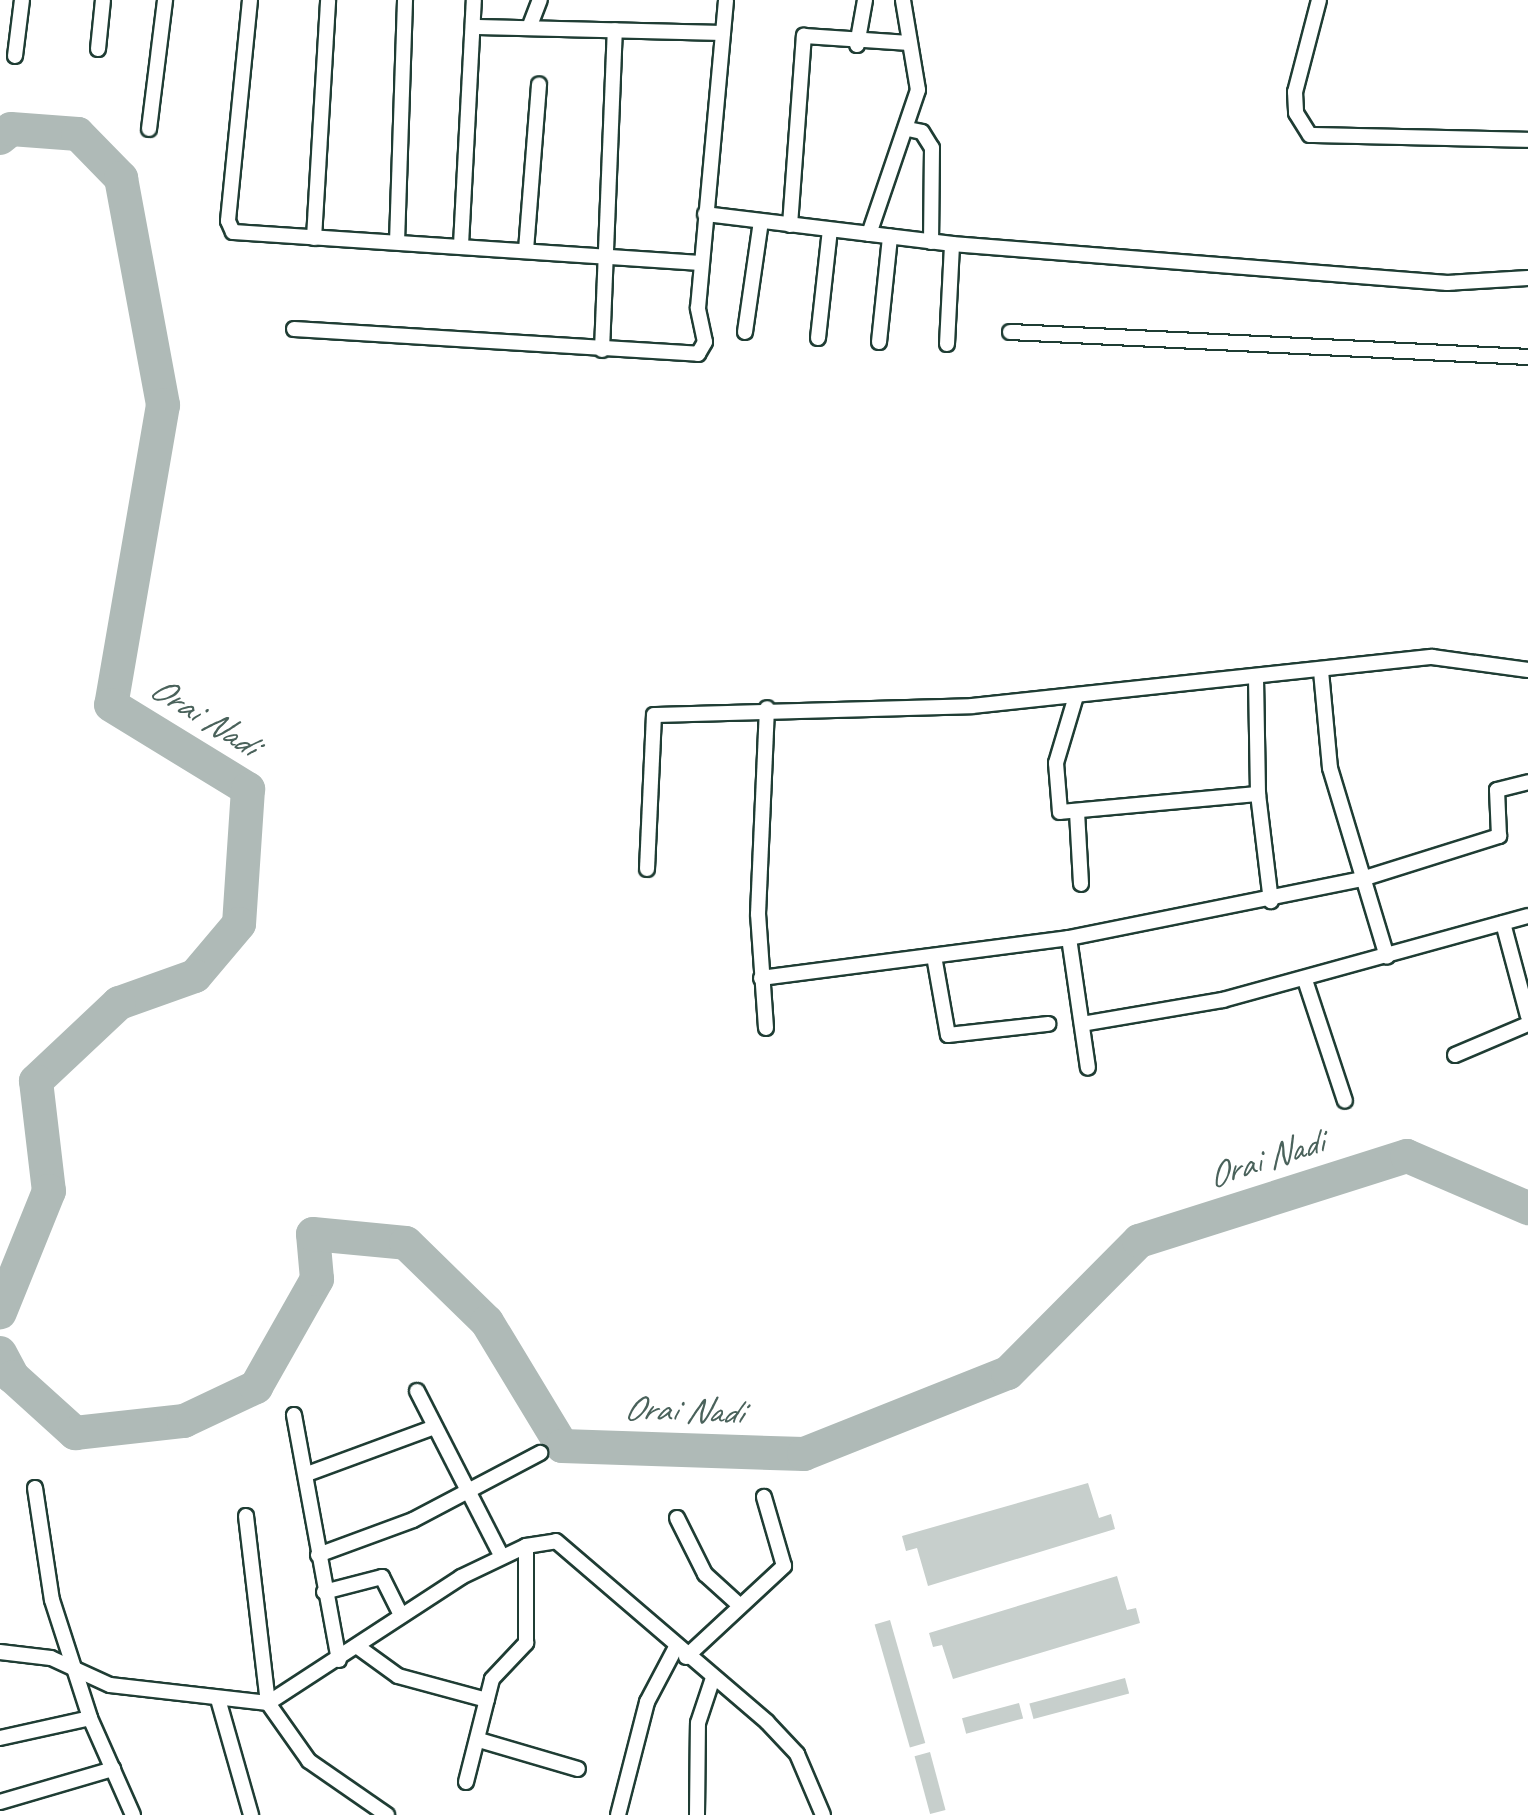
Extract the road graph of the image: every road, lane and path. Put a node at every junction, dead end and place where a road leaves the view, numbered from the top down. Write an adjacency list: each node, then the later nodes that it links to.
1 (22, 0): 20 (street)
2 (103, 0): 19 (street)
3 (165, 0): 22 (street)
4 (250, 0): 31 (street)
5 (328, 0): 31 (street)
6 (405, 0): 32 (street)
7 (474, 0): 13 (street)
8 (540, 0): 14 (street)
9 (726, 0): 16 (street)
10 (865, 0): 18 (street)
11 (903, 0): 17 (street)
12 (1319, 0): 24 (street)
13 (478, 27): 14 (street); 35 (street)
14 (529, 28): 15 (street)
15 (615, 30): 16 (street); 37 (street)
16 (723, 33): 25 (street)
17 (910, 43): 18 (street); 23 (street)
18 (857, 45): 27 (street)
19 (98, 49)
20 (15, 56)
21 (539, 85): 36 (street)
22 (149, 129)
23 (908, 129): 29 (street); 33 (street)
24 (1528, 140)
25 (705, 214): 26 (street); 38 (street)
26 (761, 221): 27 (street); 41 (street)
27 (790, 225): 28 (street)
28 (830, 230): 29 (street); 43 (street)
29 (869, 234): 30 (street)
30 (890, 237): 33 (street); 44 (street)
31 (314, 238): 32 (street)
32 (397, 242): 35 (street)
33 (931, 242): 34 (street)
34 (952, 244): 39 (street); 45 (street)
35 (461, 245): 36 (street)
36 (526, 250): 37 (street)
37 (603, 256): 38 (street); 46 (street)
38 (701, 263): 46 (street)
39 (1528, 278)
40 (294, 329): 46 (street)
41 (745, 332)
42 (1010, 332): 47 (street)
43 (818, 338)
44 (879, 342)
45 (947, 344)
46 (602, 350)
47 (1528, 357)
48 (1528, 670): 49 (street)
49 (1321, 671): 50 (street); 57 (street)
50 (1256, 678): 51 (street); 54 (street)
51 (1076, 696): 52 (street); 55 (street)
52 (767, 708): 56 (street); 65 (street)
53 (1528, 782): 57 (street)
54 (1258, 794): 55 (street); 59 (street)
55 (1077, 812): 58 (street)
56 (647, 869)
57 (1362, 879): 59 (street); 64 (street)
58 (1081, 884)
59 (1271, 901): 62 (street)
60 (1528, 916): 61 (street)
61 (1503, 923): 64 (street); 67 (street)
62 (1069, 938): 63 (street); 69 (street)
63 (934, 956): 65 (street); 68 (street)
64 (1387, 957): 66 (street)
65 (761, 978): 71 (street)
66 (1305, 980): 69 (street); 74 (street)
67 (1528, 1016)
68 (1048, 1024)
69 (1082, 1024): 73 (street)
70 (1528, 1024): 72 (street)
71 (766, 1028)
72 (1455, 1055)
73 (1088, 1068)
74 (1345, 1101)
75 (417, 1391): 77 (street)
76 (294, 1415): 79 (street)
77 (435, 1427): 79 (street); 81 (street)
78 (540, 1453): 81 (street)
79 (307, 1474): 86 (street)
80 (35, 1488): 95 (street)
81 (469, 1494): 86 (street); 87 (street)
82 (764, 1497): 89 (street)
83 (246, 1516): 99 (street)
84 (677, 1518): 89 (street)
85 (526, 1546): 87 (street); 93 (street); 98 (street)
86 (318, 1555): 88 (street)
87 (502, 1557): 90 (street)
88 (324, 1592): 90 (street); 94 (street)
89 (737, 1603): 93 (street)
90 (401, 1615): 91 (street)
91 (358, 1647): 94 (street); 98 (street)
92 (0, 1652): 95 (street)
93 (681, 1653): 96 (street); 110 (street)
94 (339, 1660): 99 (street)
95 (73, 1666): 97 (street); 100 (street)
96 (713, 1678): 111 (street); 112 (street)
97 (218, 1699): 99 (street); 108 (street)
98 (487, 1700): 102 (street)
99 (268, 1703): 109 (street)
100 (90, 1718): 101 (street); 103 (street)
101 (0, 1738)
102 (479, 1740): 104 (street); 105 (street)
103 (113, 1769): 106 (street); 107 (street)
104 (578, 1769)
105 (466, 1782)
106 (0, 1802)
107 (133, 1815)
108 (251, 1815)
109 (387, 1815)
110 (618, 1815)
111 (697, 1815)
112 (823, 1815)

